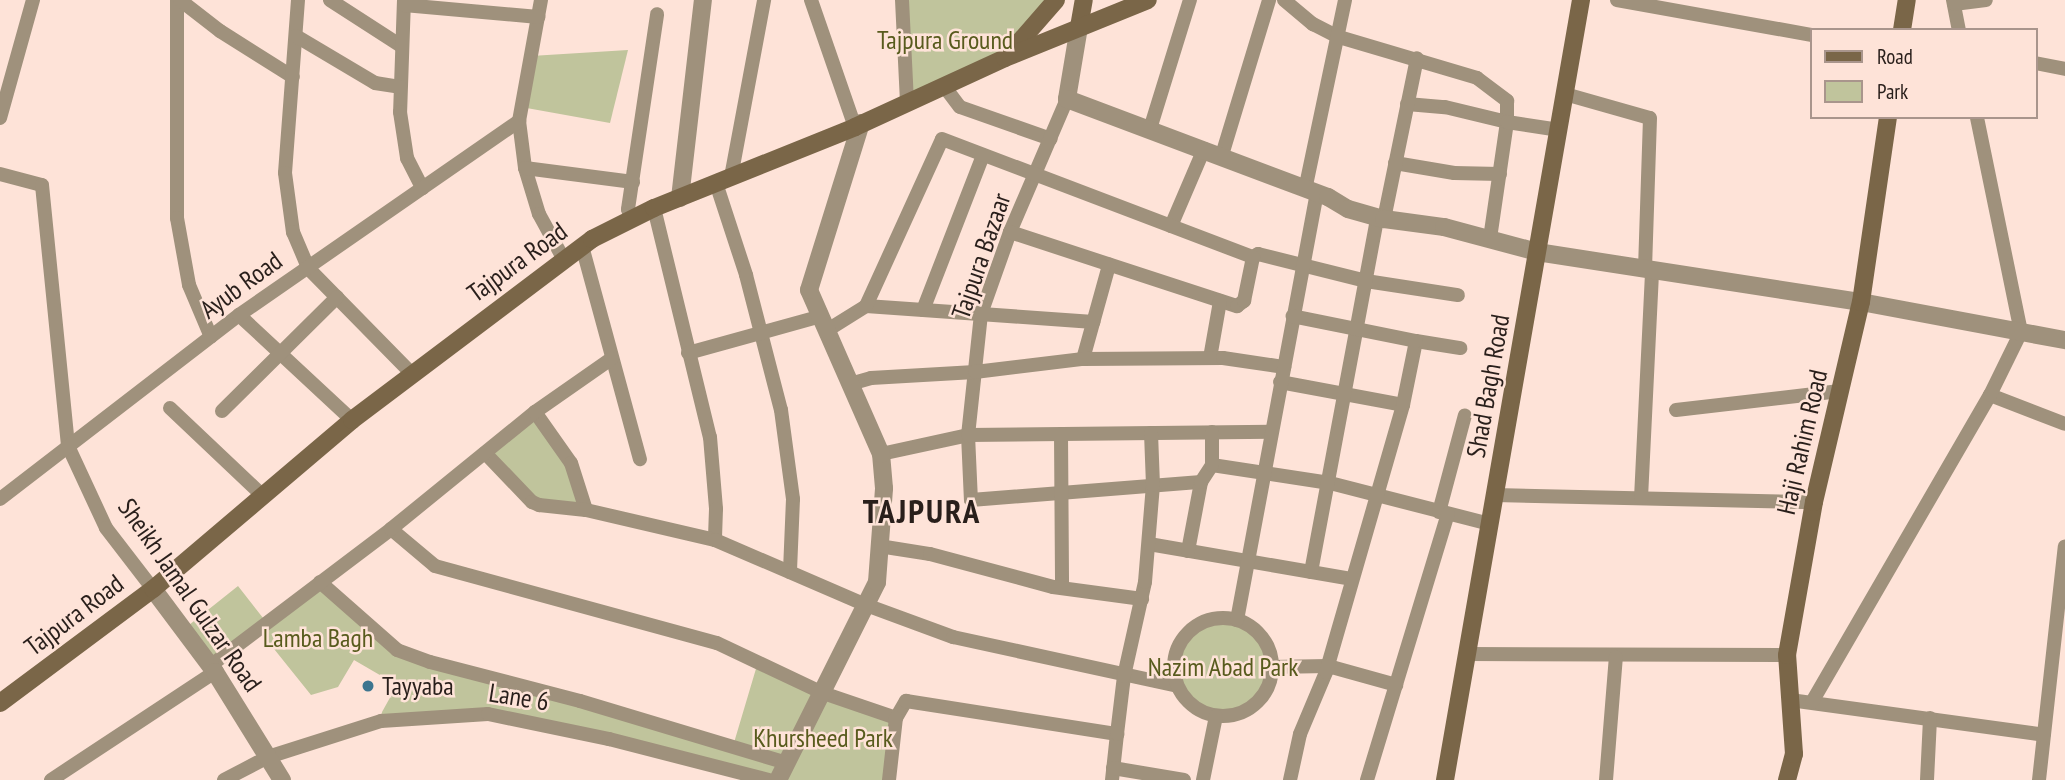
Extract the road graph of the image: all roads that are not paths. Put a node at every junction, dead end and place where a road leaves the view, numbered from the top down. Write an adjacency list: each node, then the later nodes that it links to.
1 (33, 0): 43 (street)
2 (178, 0): 36 (street); 94 (street)
3 (298, 0): 29 (street)
4 (330, 0): 31 (street)
5 (541, 0): 24 (street)
6 (703, 0): 64 (street)
7 (764, 0): 60 (street)
8 (811, 0): 48 (street)
9 (902, 0): 41 (street)
10 (1056, 0): 32 (main road)
11 (1084, 0): 25 (main road)
12 (1148, 0): 25 (main road, Tajpura Road)
13 (1190, 0): 49 (street)
14 (1269, 0): 54 (street)
15 (1284, 0): 30 (street)
16 (1345, 0): 30 (street)
17 (1581, 0): 39 (main road, Shad Bagh Road)
18 (1617, 0): 28 (street)
19 (1907, 0): 26 (main road)
20 (1986, 0): 22 (street)
21 (404, 2): 24 (street); 31 (street)
22 (1953, 2): 27 (street)
23 (657, 14): 61 (street)
24 (538, 17): 46 (street)
25 (1079, 27): 32 (main road, Tajpura Road); 40 (street)
26 (1902, 28)
27 (1959, 28)
28 (1810, 35)
29 (296, 36): 36 (street); 38 (street)
30 (1339, 37): 33 (street); 63 (street)
31 (401, 46): 38 (street)
32 (1005, 58): 37 (main road, Tajpura Road)
33 (1417, 58): 42 (street); 47 (street)
34 (2037, 63): 35 (street)
35 (2065, 69)
36 (293, 77): 77 (street)
37 (944, 86): 41 (main road, Tajpura Road); 51 (street)
38 (400, 87): 62 (street)
39 (1565, 93): 50 (main road, Shad Bagh Road); 78 (street)
40 (1067, 99): 49 (street); 51 (street, Tajpura Bazaar)
41 (907, 103): 48 (main road, Tajpura Road)
42 (1407, 104): 47 (street); 55 (street)
43 (0, 118)
44 (1888, 119): 83 (main road, Haji Rahim Road)
45 (1977, 119): 92 (street)
46 (519, 121): 56 (street); 62 (street, Ayub Road)
47 (1507, 122): 50 (street); 58 (street)
48 (858, 125): 60 (main road, Tajpura Road); 90 (street)
49 (1150, 129): 52 (street)
50 (1559, 130): 72 (main road, Shad Bagh Road)
51 (1051, 139): 59 (street, Tajpura Bazaar)
52 (1204, 149): 54 (street); 68 (street)
53 (983, 155): 59 (street); 84 (street); 85 (street)
54 (1222, 155): 63 (street)
55 (1395, 163): 58 (street); 66 (street)
56 (525, 168): 61 (street); 74 (street)
57 (0, 174): 124 (street, Sheikh Jamal Gulzar Road)
58 (1500, 174): 70 (street)
59 (1035, 175): 68 (street); 69 (street, Tajpura Bazaar)
60 (723, 180): 64 (main road, Tajpura Road); 93 (street)
61 (633, 182): 67 (street)
62 (422, 188): 77 (street, Ayub Road)
63 (1311, 192): 66 (street); 75 (street)
64 (680, 198): 65 (main road, Tajpura Road)
65 (654, 208): 67 (main road, Tajpura Road); 99 (street)
66 (1381, 218): 70 (street); 79 (street)
67 (631, 219): 71 (main road, Tajpura Road)
68 (1171, 226): 73 (street)
69 (1010, 232): 76 (street); 86 (street, Tajpura Bazaar)
70 (1490, 239): 72 (street)
71 (582, 246): 74 (main road, Tajpura Road); 101 (street)
72 (1538, 252): 78 (street); 136 (main road, Shad Bagh Road)
73 (1253, 257): 75 (street); 82 (street)
74 (563, 258): 105 (main road, Tajpura Road)
75 (1302, 264): 79 (street); 88 (street)
76 (1109, 265): 82 (street); 89 (street)
77 (308, 268): 81 (street); 87 (street, Ayub Road)
78 (1648, 269): 83 (street); 137 (street)
79 (1366, 281): 80 (street); 91 (street)
80 (1458, 295)
81 (337, 297): 98 (street); 105 (street)
82 (1220, 301): 100 (street)
83 (1861, 302): 92 (street); 108 (main road, Haji Rahim Road)
84 (866, 306): 85 (street); 90 (street)
85 (923, 310): 86 (street)
86 (981, 314): 89 (street); 104 (street, Tajpura Bazaar)
87 (239, 315): 94 (street, Ayub Road); 98 (street)
88 (1292, 316): 91 (street); 103 (street)
89 (1093, 323): 102 (street)
90 (823, 324): 93 (street); 107 (street)
91 (1358, 329): 96 (street); 109 (street)
92 (2021, 332): 95 (street); 110 (street)
93 (761, 333): 99 (street); 150 (street)
94 (211, 337): 124 (street, Ayub Road)
95 (2065, 340)
96 (1416, 341): 97 (street); 111 (street)
97 (1460, 348)
98 (280, 353): 114 (street); 117 (street)
99 (688, 353): 144 (street)
100 (1210, 358): 102 (street); 103 (street)
101 (611, 359): 115 (street); 127 (street)
102 (1083, 359): 104 (street)
103 (1284, 367): 106 (street)
104 (975, 372): 107 (street); 123 (street, Tajpura Bazaar)
105 (412, 374): 117 (main road, Tajpura Road)
106 (1280, 383): 109 (street); 120 (street)
107 (850, 384): 126 (street)
108 (1840, 391): 113 (street); 139 (main road, Haji Rahim Road)
109 (1346, 394): 111 (street); 131 (street)
110 (1990, 395): 118 (street); 170 (street)
111 (1403, 405): 134 (street)
112 (170, 408): 135 (street)
113 (1676, 410)
114 (222, 411)
115 (535, 412): 125 (street); 140 (street)
116 (1465, 415): 141 (street)
117 (352, 420): 135 (main road, Tajpura Road)
118 (2065, 424)
119 (1212, 432): 120 (street); 121 (street); 128 (street)
120 (1271, 432): 129 (street)
121 (1151, 433): 122 (street); 132 (street)
122 (1061, 434): 123 (street); 133 (street)
123 (968, 435): 126 (street); 133 (street, Tajpura Bazaar)
124 (68, 446): 138 (street, Ayub Road); 155 (street, Sheikh Jamal Gulzar Road)
125 (485, 453): 140 (street); 143 (street)
126 (881, 454): 147 (street)
127 (640, 459)
128 (1212, 465): 129 (street); 130 (street)
129 (1264, 472): 131 (street); 149 (street)
130 (1200, 482): 132 (street); 148 (street)
131 (1330, 483): 134 (street); 151 (street)
132 (1153, 485): 133 (street); 145 (street)
133 (1061, 493): 154 (street)
134 (1377, 494): 141 (street); 152 (street)
135 (262, 495): 155 (main road, Tajpura Road)
136 (1495, 495): 137 (street); 142 (main road, Shad Bagh Road)
137 (1641, 498): 139 (street)
138 (0, 499)
139 (1814, 502): 160 (main road, Haji Rahim Road)
140 (586, 510): 144 (street)
141 (1444, 513): 142 (street); 166 (street)
142 (1490, 524): 159 (main road, Shad Bagh Road)
143 (391, 529): 153 (street); 168 (street)
144 (715, 540): 150 (street)
145 (1149, 544): 148 (street); 156 (street)
146 (2065, 545): 176 (street)
147 (879, 546): 154 (street); 157 (street)
148 (1188, 551): 149 (street)
149 (1247, 561): 151 (street); 158 (street)
150 (790, 572): 157 (street)
151 (1311, 572): 152 (street)
152 (1351, 579): 162 (street)
153 (320, 582): 164 (street); 178 (street)
154 (1062, 588): 156 (street)
155 (153, 589): 164 (street, Sheikh Jamal Gulzar Road); 171 (main road, Tajpura Road)
156 (1142, 598): 165 (street)
157 (866, 605): 165 (street); 168 (street)
158 (1237, 620): 163 (street); 167 (street)
159 (1467, 654): 161 (street); 190 (main road, Shad Bagh Road)
160 (1787, 655): 161 (street); 169 (main road, Haji Rahim Road)
161 (1616, 657): 191 (street)
162 (1328, 666): 163 (street); 166 (street); 188 (street)
163 (1272, 667): 172 (street)
164 (212, 669): 177 (street, Sheikh Jamal Gulzar Road); 180 (street)
165 (1124, 676): 167 (street); 175 (street)
166 (1396, 685): 189 (street)
167 (1177, 686): 172 (street)
168 (823, 693): 173 (street); 178 (street)
169 (1790, 700): 170 (street); 192 (main road, Haji Rahim Road)
170 (1812, 702): 174 (street)
171 (0, 703)
172 (1216, 716): 187 (street)
173 (896, 718): 175 (street); 185 (street)
174 (1930, 718): 176 (street); 193 (street)
175 (1117, 734): 179 (street)
176 (2044, 735): 194 (street)
177 (268, 757): 181 (street, Lane 6); 182 (street, Sheikh Jamal Gulzar Road); 183 (street, Lane 6)
178 (787, 763): 184 (street)
179 (1113, 774): 186 (street)
180 (51, 780)
181 (224, 780)
182 (282, 780)
183 (769, 780)
184 (778, 780)
185 (889, 780)
186 (1184, 780)
187 (1203, 780)
188 (1290, 780)
189 (1367, 780)
190 (1445, 780)
191 (1606, 780)
192 (1787, 780)
193 (1927, 780)
194 (2039, 780)

